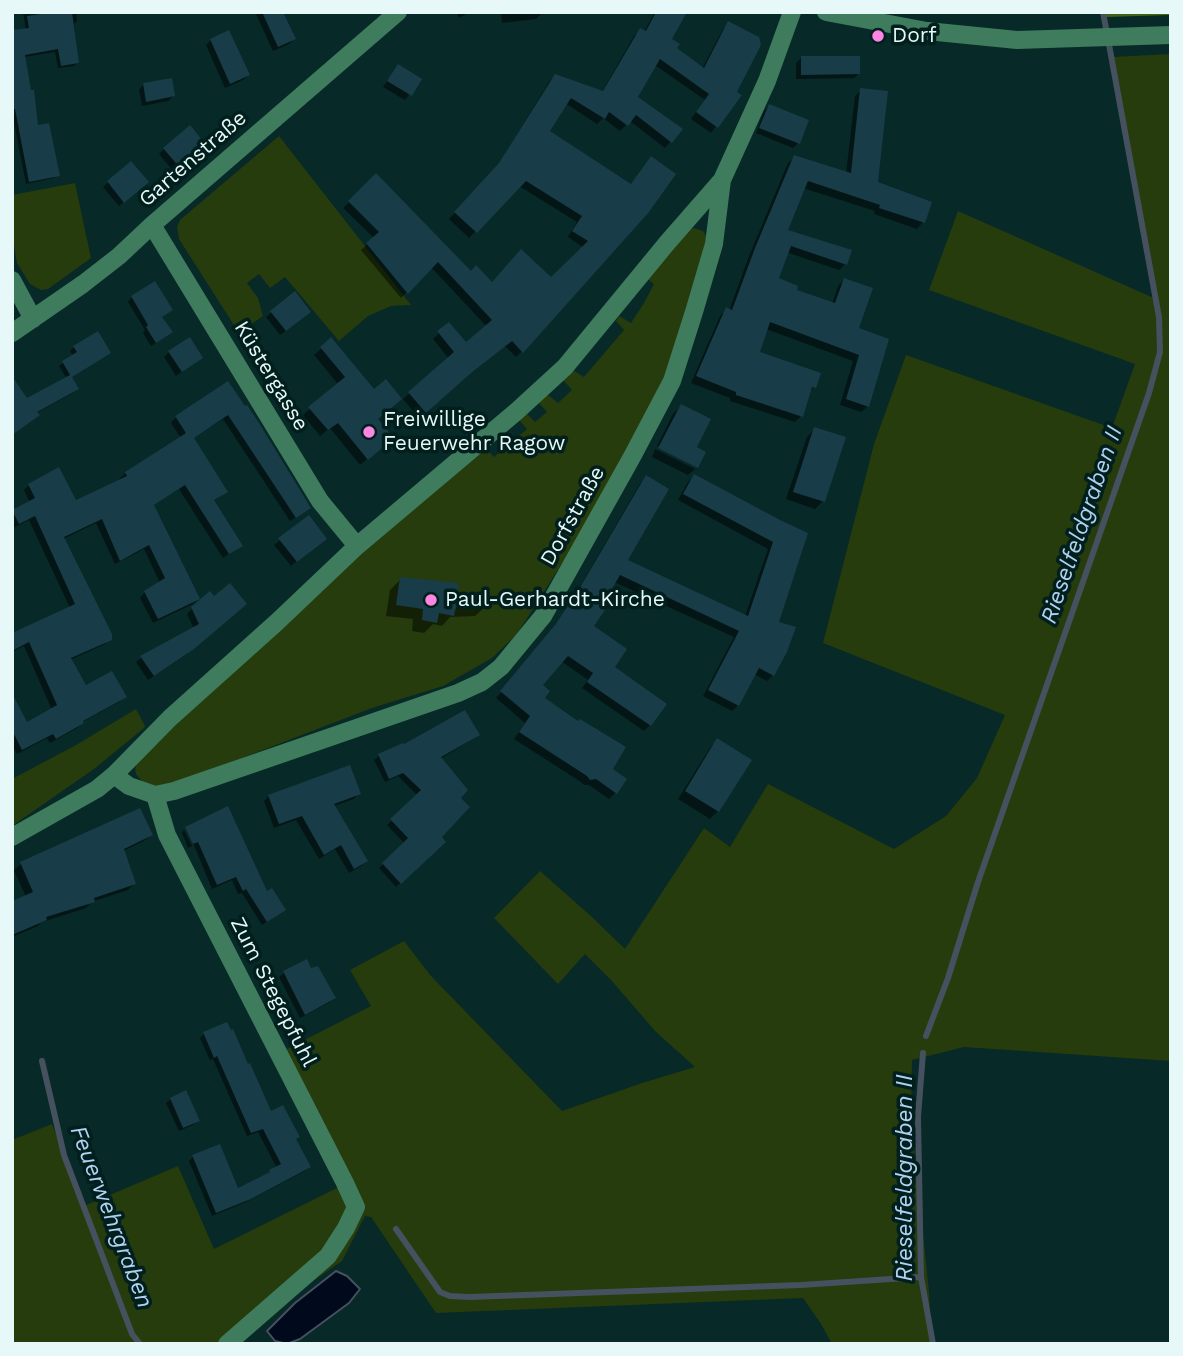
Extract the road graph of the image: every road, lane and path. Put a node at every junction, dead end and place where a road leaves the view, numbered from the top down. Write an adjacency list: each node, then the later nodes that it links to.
1 (398, 12): 6 (street, Gartenstraße)
2 (792, 12): 5 (street, Dorfstraße)
3 (826, 12): 4 (street)
4 (1171, 35)
5 (722, 180): 10 (street, Dorfstraße); 12 (street, Dorfstraße)
6 (152, 225): 8 (street, Gartenstraße); 10 (street, Küstergasse)
7 (12, 280): 8 (street)
8 (33, 319): 9 (street, Gartenstraße)
9 (12, 333)
10 (357, 546): 11 (street, Dorfstraße)
11 (114, 775): 12 (street); 13 (street, Dorfstraße)
12 (155, 795): 14 (street, Zum Stegepfuhl)
13 (12, 837)
14 (227, 1344)

